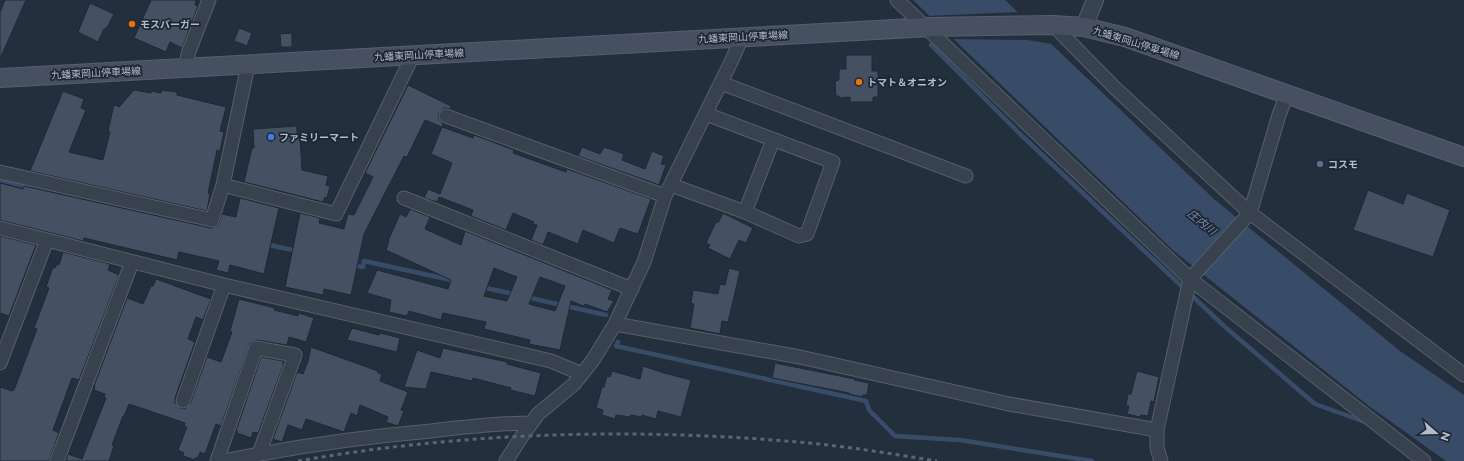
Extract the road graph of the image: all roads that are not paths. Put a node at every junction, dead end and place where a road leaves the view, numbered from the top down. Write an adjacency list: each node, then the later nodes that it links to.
1 (209, 0): 10 (street)
2 (897, 0): 5 (street)
3 (1095, 0): 6 (street)
4 (1047, 25): 5 (main road, 九蟠東岡山停車場線); 6 (main road, 九蟠東岡山停車場線); 24 (street)
5 (928, 27): 7 (main road, 九蟠東岡山停車場線); 29 (street)
6 (1084, 27): 13 (main road, 九蟠東岡山停車場線)
7 (742, 37): 8 (main road, 九蟠東岡山停車場線); 12 (street)
8 (413, 55): 9 (main road, 九蟠東岡山停車場線); 20 (street)
9 (248, 64): 10 (main road, 九蟠東岡山停車場線); 20 (street)
10 (185, 68): 11 (main road, 九蟠東岡山停車場線)
11 (0, 78)
12 (721, 83): 14 (street); 19 (street)
13 (1287, 94): 17 (main road, 九蟠東岡山停車場線); 24 (street)
14 (706, 114): 16 (street); 21 (street)
15 (446, 116): 21 (street)
16 (773, 140): 23 (street); 23 (street)
17 (1464, 157)
18 (0, 172): 20 (street)
19 (966, 176)
20 (223, 185)
21 (668, 190): 23 (street); 30 (street)
22 (404, 198): 30 (street)
23 (745, 212)
24 (1248, 215): 29 (street); 34 (street)
25 (0, 228): 26 (street)
26 (47, 240): 27 (street); 32 (street)
27 (132, 262): 28 (street); 39 (street)
28 (224, 285): 33 (street); 35 (street)
29 (1190, 285): 37 (street); 44 (street)
30 (632, 289): 31 (street)
31 (615, 324): 33 (street); 37 (street)
32 (0, 363)
33 (582, 374): 36 (street)
34 (1464, 375)
35 (183, 401)
36 (531, 423): 38 (street); 42 (street)
37 (1157, 430): 43 (street)
38 (259, 454): 40 (street); 41 (street)
39 (57, 461)
40 (217, 461)
41 (224, 461)
42 (506, 461)
43 (1160, 461)
44 (1424, 461)

